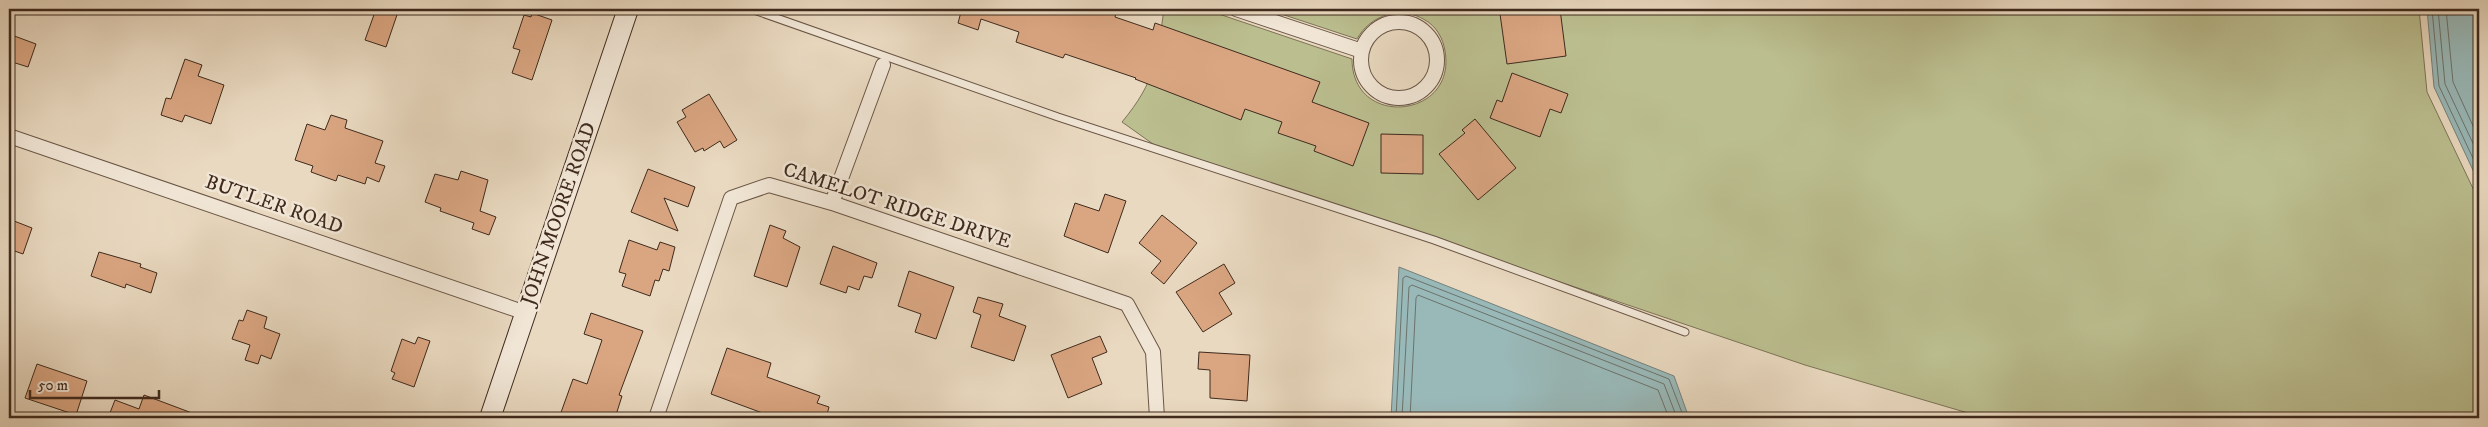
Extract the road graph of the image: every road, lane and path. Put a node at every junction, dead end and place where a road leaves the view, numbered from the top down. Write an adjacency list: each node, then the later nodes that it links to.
1 (628, 9): 8 (street, JOHN MOORE ROAD)
2 (751, 9): 9 (lane)
3 (1236, 9): 4 (street)
4 (1362, 51): 4 (street)
5 (882, 65): 7 (street)
6 (9, 136): 8 (street, BUTLER ROAD)
7 (832, 202): 11 (street, CAMELOT RIDGE DRIVE); 12 (street, CAMELOT RIDGE DRIVE)
8 (526, 312): 10 (street, JOHN MOORE ROAD)
9 (1685, 332)
10 (490, 418)
11 (656, 418)
12 (1157, 418)

